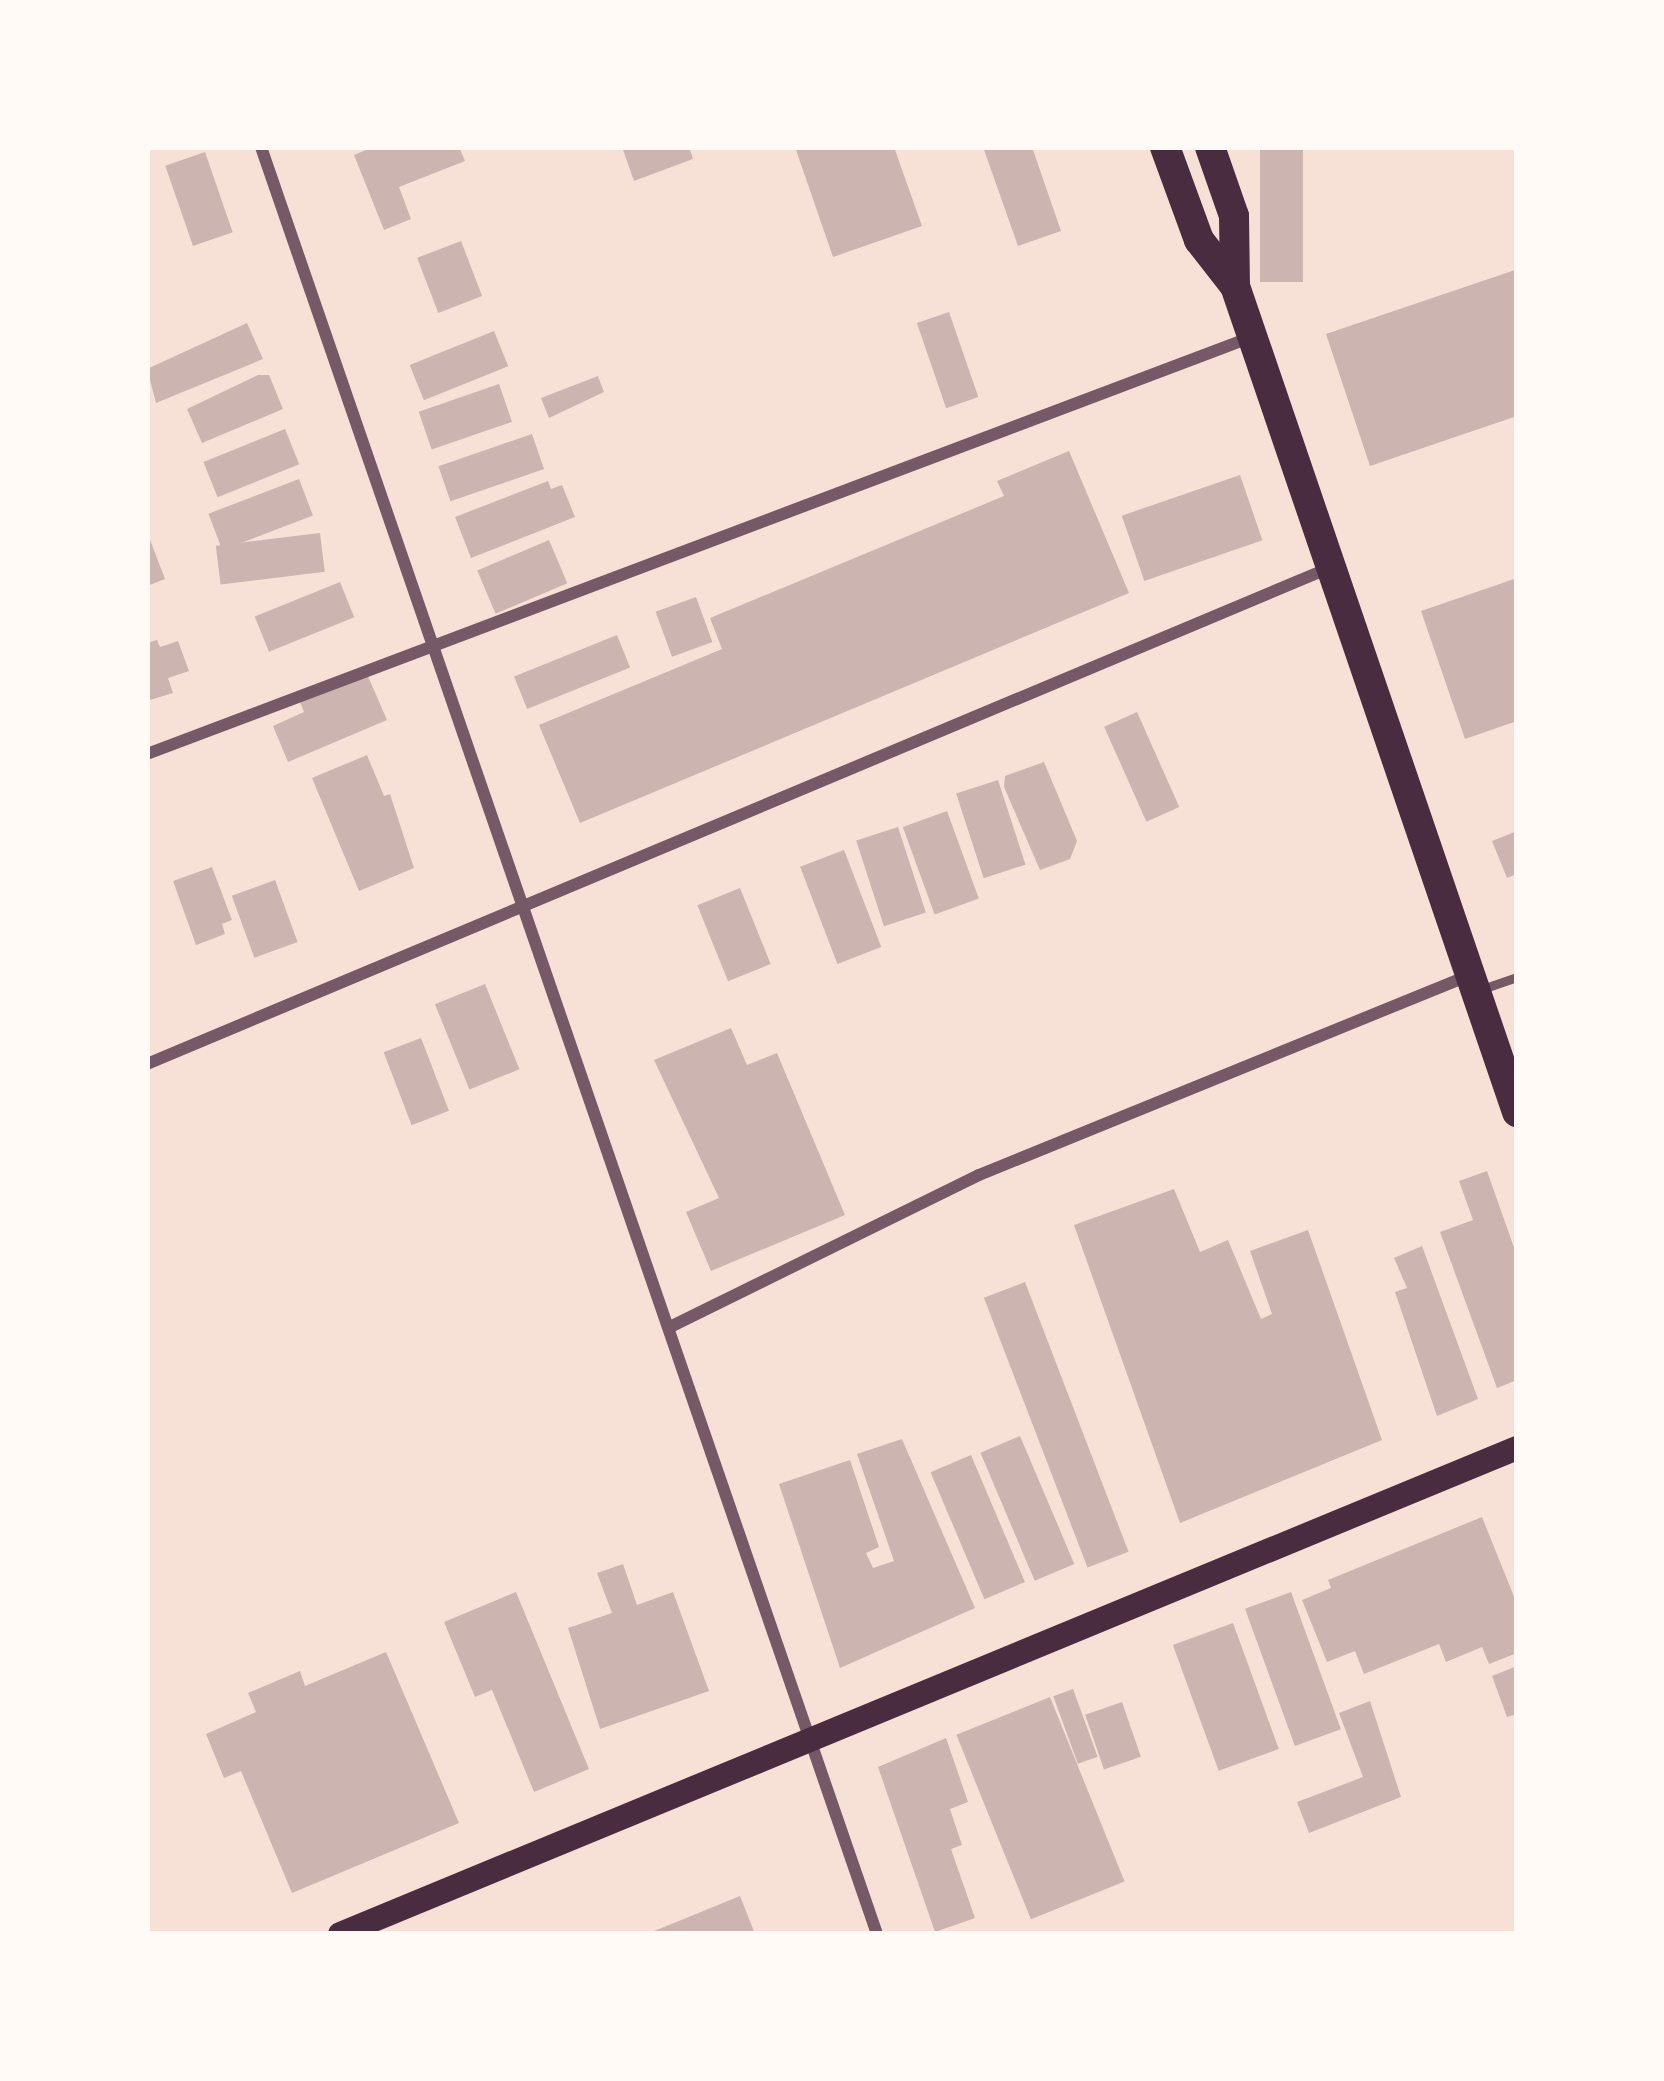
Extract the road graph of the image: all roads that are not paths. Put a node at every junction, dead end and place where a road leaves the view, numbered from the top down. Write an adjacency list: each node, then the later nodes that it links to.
1 (261, 147): 7 (street)
2 (1165, 147): 4 (main road)
3 (1210, 147): 4 (main road)
4 (1235, 286): 5 (main road)
5 (1253, 337): 6 (main road); 7 (street)
6 (1334, 566): 9 (street); 11 (main road)
7 (434, 646): 8 (street); 9 (street)
8 (147, 754)
9 (524, 906): 13 (street); 15 (street)
10 (1517, 977): 11 (lane)
11 (1474, 982): 12 (main road); 15 (street)
12 (1513, 1052): 14 (main road)
13 (147, 1064)
14 (1517, 1112)
15 (670, 1327): 17 (street)
16 (1517, 1448): 17 (main road)
17 (806, 1741): 18 (main road); 20 (street)
18 (384, 1926): 19 (main road)
19 (340, 1934)
20 (877, 1934)

